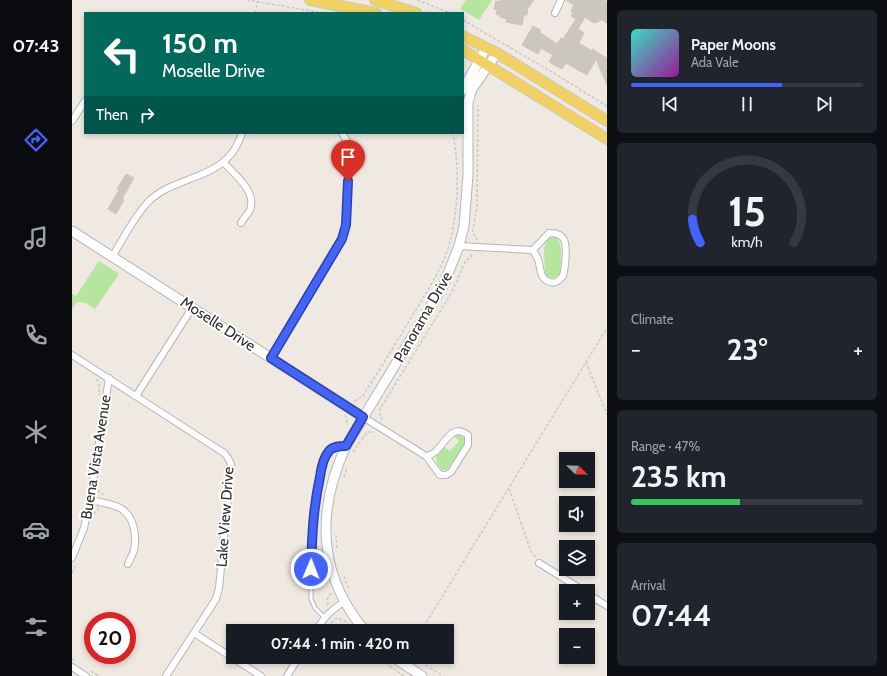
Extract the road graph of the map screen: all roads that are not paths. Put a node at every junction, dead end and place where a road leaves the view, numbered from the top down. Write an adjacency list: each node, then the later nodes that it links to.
1 (310, 0): 4 (main road)
2 (375, 0): 5 (main road)
3 (560, 0): 6 (street)
4 (371, 12)
5 (413, 12)
6 (555, 12)
7 (464, 37): 8 (main road)
8 (486, 48): 10 (main road); 11 (street)
9 (464, 51): 11 (main road)
10 (497, 53): 12 (street, Panorama Drive); 16 (main road)
11 (479, 59): 12 (main road); 13 (street)
12 (488, 66): 20 (main road); 22 (street, Panorama Drive)
13 (464, 88)
14 (84, 103): 15 (street)
15 (72, 121)
16 (607, 121)
17 (242, 134): 21 (street)
18 (343, 134): 30 (street)
19 (462, 134): 22 (street, Panorama Drive)
20 (607, 138)
21 (224, 163): 23 (street); 27 (street)
22 (468, 175): 25 (street, Panorama Drive)
23 (241, 222)
24 (72, 231): 27 (street, Moselle Drive)
25 (459, 246): 26 (street); 33 (street, Panorama Drive)
26 (533, 250): 26 (street)
27 (112, 257): 28 (street, Moselle Drive)
28 (192, 308): 30 (street, Moselle Drive); 32 (street)
29 (72, 354): 31 (street, Lake View Drive)
30 (271, 358): 33 (street, Moselle Drive)
31 (109, 378): 32 (street, Lake View Drive); 36 (street, Buena Vista Avenue)
32 (136, 396): 47 (street, Lake View Drive)
33 (363, 417): 34 (street, Panorama Drive); 35 (street)
34 (346, 446): 42 (street, Panorama Drive); 44 (lane)
35 (426, 456): 35 (street)
36 (90, 500): 37 (street, Buena Vista Avenue); 39 (street)
37 (72, 558)
38 (539, 563): 40 (street)
39 (128, 564)
40 (573, 584)
41 (595, 598): 43 (street)
42 (344, 602): 44 (street); 46 (street, Panorama Drive)
43 (607, 606)
44 (324, 617): 45 (street)
45 (320, 624)
46 (359, 624)
47 (194, 633): 52 (street, Lake View Drive); 53 (street)
48 (294, 664): 54 (street)
49 (404, 664): 55 (street)
50 (72, 667): 51 (street)
51 (86, 676)
52 (166, 676)
53 (261, 676)
54 (286, 676)
55 (422, 676)

